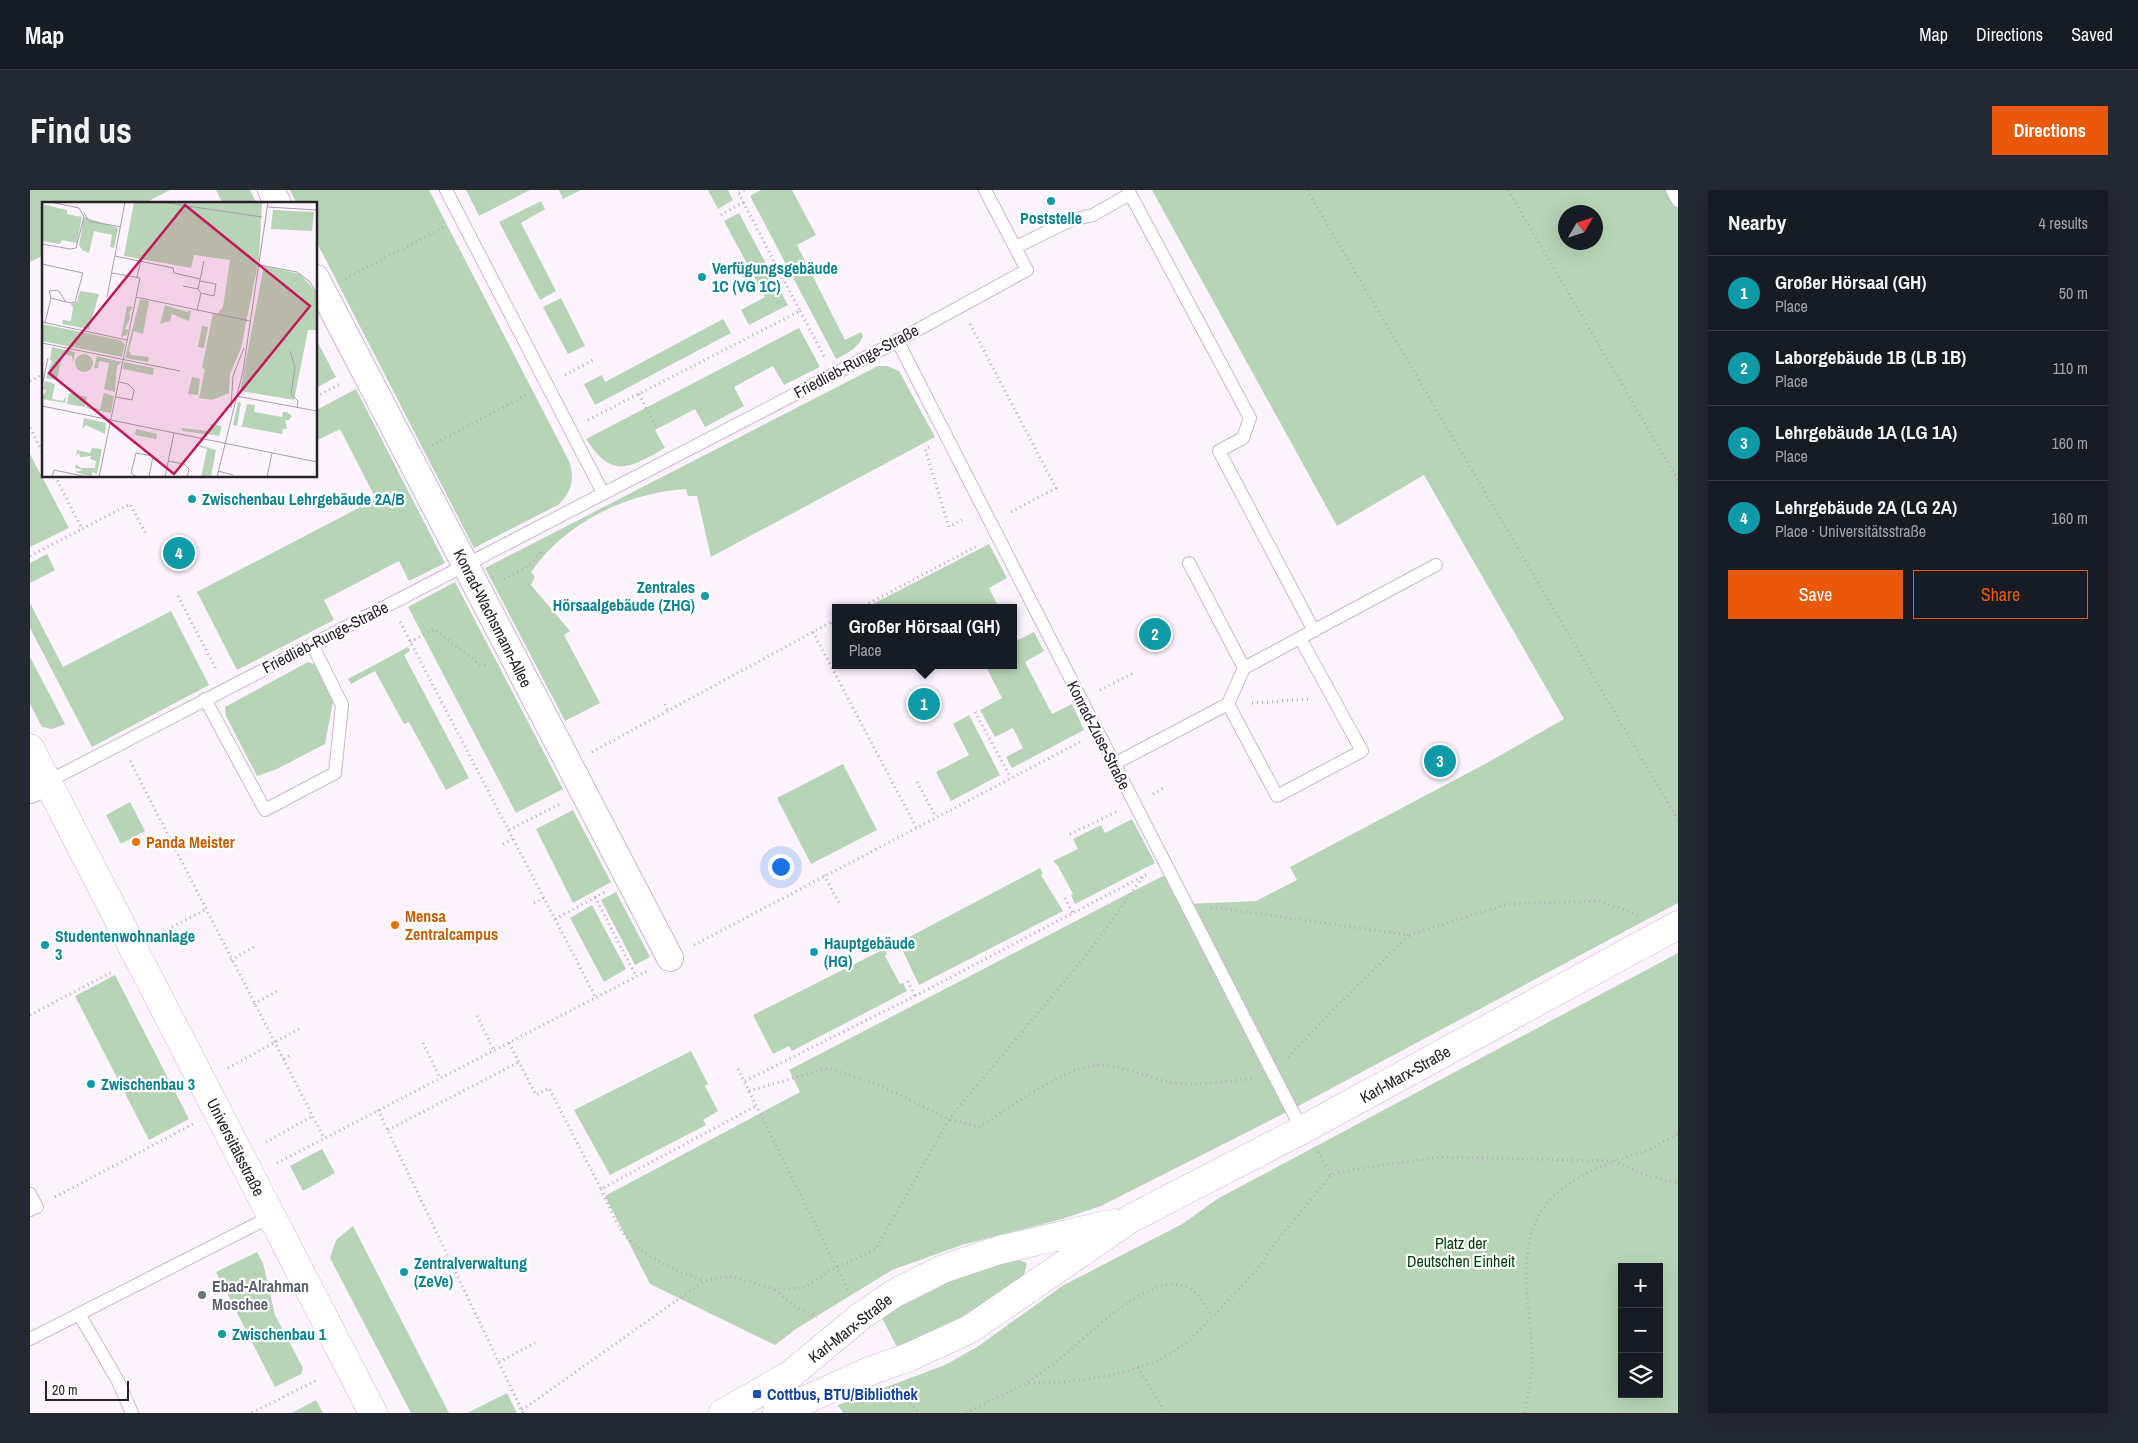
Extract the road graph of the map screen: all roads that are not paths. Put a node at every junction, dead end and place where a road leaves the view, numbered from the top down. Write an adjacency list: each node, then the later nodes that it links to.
1 (271, 190): 7 (street)
2 (446, 190): 11 (lane)
3 (985, 190): 8 (lane, Friedlieb-Runge-Straße)
4 (1672, 190): 6 (lane)
5 (1129, 192): 8 (lane); 15 (lane)
6 (1678, 201)
7 (277, 202)
8 (1016, 247): 10 (lane, Friedlieb-Runge-Straße)
9 (319, 284): 14 (street, Konrad-Wachsmann-Allee)
10 (897, 340): 11 (lane, Friedlieb-Runge-Straße); 22 (lane, Konrad-Zuse-Straße)
11 (603, 493): 14 (lane, Friedlieb-Runge-Straße)
12 (1189, 563): 18 (lane)
13 (1436, 565): 15 (lane)
14 (466, 566): 17 (lane, Friedlieb-Runge-Straße); 25 (street, Konrad-Wachsmann-Allee)
15 (1314, 631): 16 (lane)
16 (1300, 638): 18 (lane); 20 (lane)
17 (312, 644): 19 (lane, Friedlieb-Runge-Straße); 19 (lane)
18 (1244, 668): 20 (lane)
19 (205, 699): 23 (lane, Friedlieb-Runge-Straße)
20 (1228, 704): 22 (lane)
21 (30, 748): 23 (street, Universitätsstraße)
22 (1114, 764): 26 (lane, Konrad-Zuse-Straße)
23 (39, 786): 29 (street, Universitätsstraße)
24 (1678, 925): 26 (street, Karl-Marx-Straße)
25 (670, 958)
26 (1309, 1139): 30 (street, Karl-Marx-Straße)
27 (30, 1194): 28 (lane)
28 (33, 1208)
29 (272, 1216): 31 (lane); 35 (street, Universitätsstraße)
30 (1130, 1220): 33 (street, Karl-Marx-Straße); 36 (street, Karl-Marx-Straße)
31 (80, 1314): 32 (lane); 34 (lane)
32 (30, 1339)
33 (786, 1411)
34 (132, 1413)
35 (373, 1413)
36 (722, 1413)

